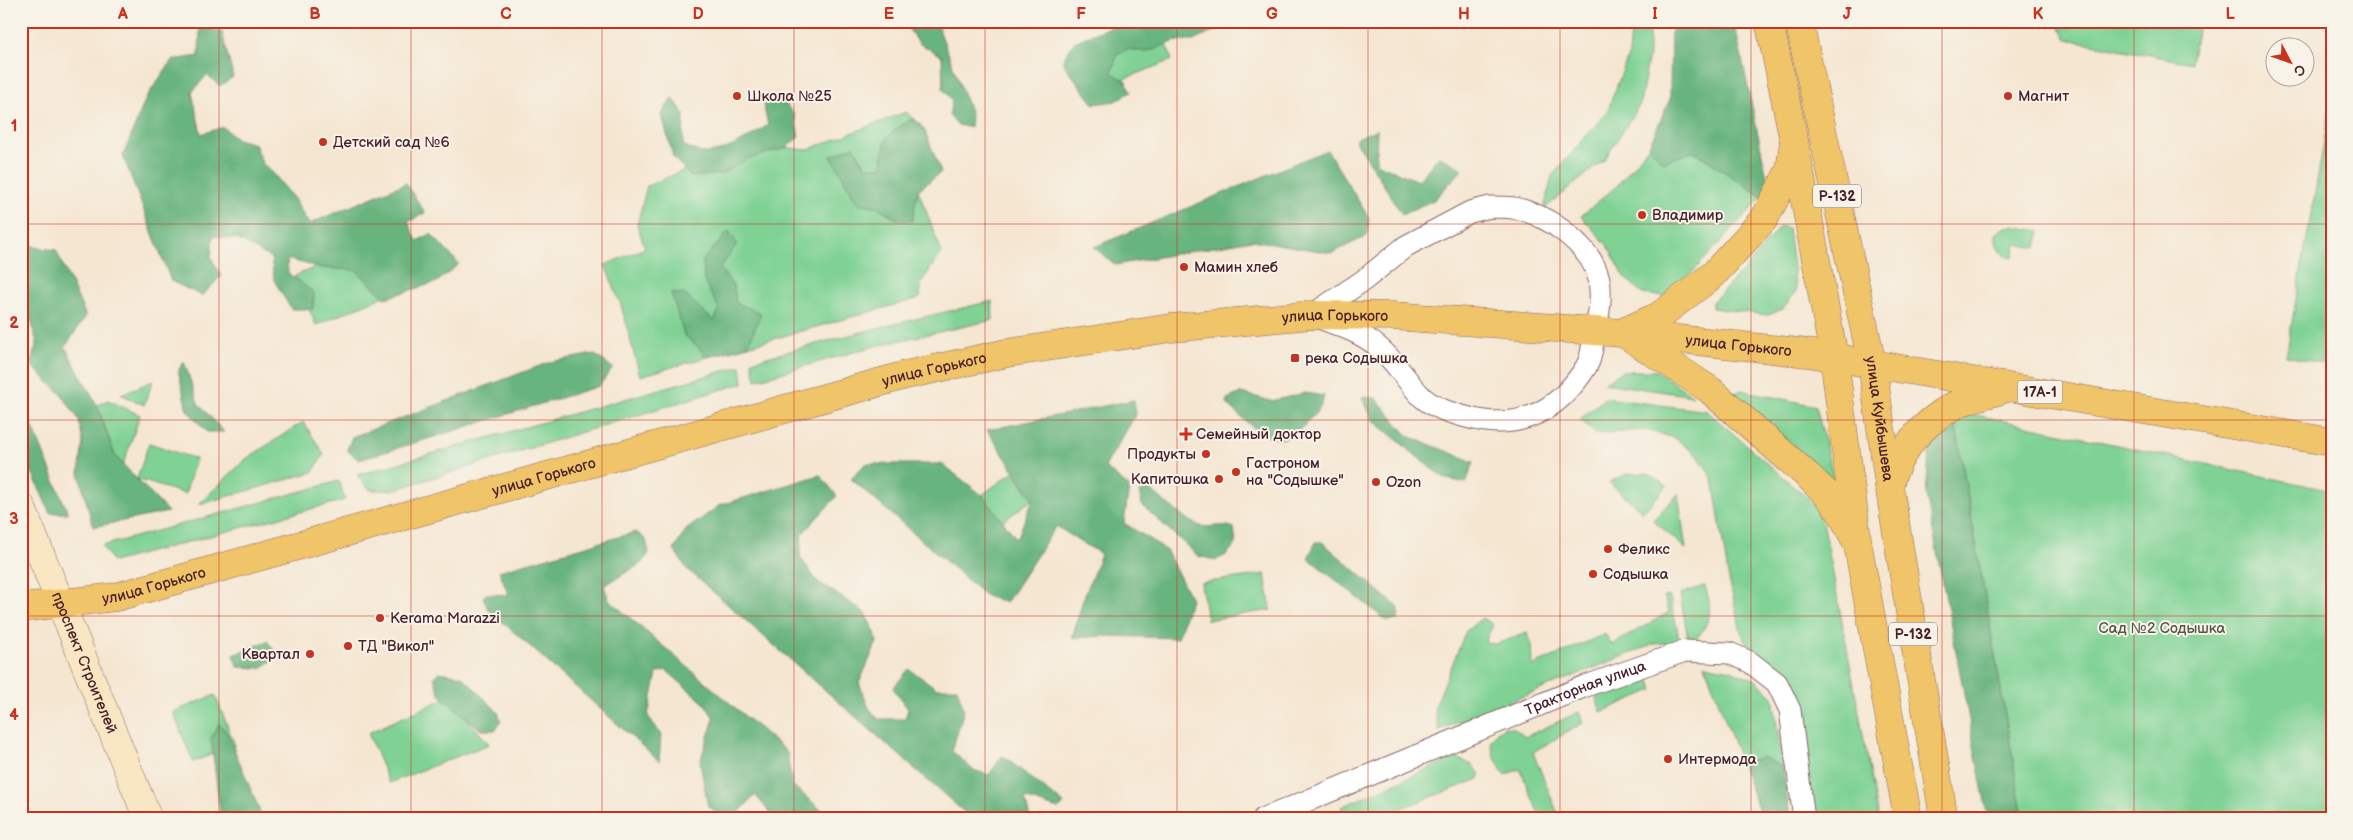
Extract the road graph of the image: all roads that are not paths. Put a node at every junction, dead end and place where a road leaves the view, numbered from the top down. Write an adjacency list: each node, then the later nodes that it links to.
1 (1769, 21): 3 (main road, Р-132)
2 (1799, 21): 8 (main road, улица Куйбышева / Р-132)
3 (1794, 141): 6 (main road); 7 (main road, Р-132)
4 (1312, 315): 5 (main road, улица Горького); 5 (street); 5 (street); 14 (main road, улица Горького)
5 (1595, 330): 6 (main road, улица Горького)
6 (1622, 333): 7 (main road, улица Горького); 13 (main road)
7 (1834, 358): 8 (main road, улица Горького); 13 (main road, Р-132)
8 (1872, 364): 9 (main road, 17А-1); 11 (main road, улица Куйбышева / Р-132)
9 (2010, 387): 10 (main road, 17А-1); 11 (main road)
10 (2332, 442)
11 (1889, 484): 20 (main road, улица Куйбышева / Р-132)
12 (21, 506): 14 (main road, проспект Строителей)
13 (1858, 546): 19 (main road, Р-132)
14 (62, 603): 15 (main road, улица Горького); 16 (main road, проспект Строителей)
15 (21, 608)
16 (148, 819)
17 (1264, 819): 18 (street, Тракторная улица)
18 (1804, 819)
19 (1908, 819)
20 (1944, 819)

